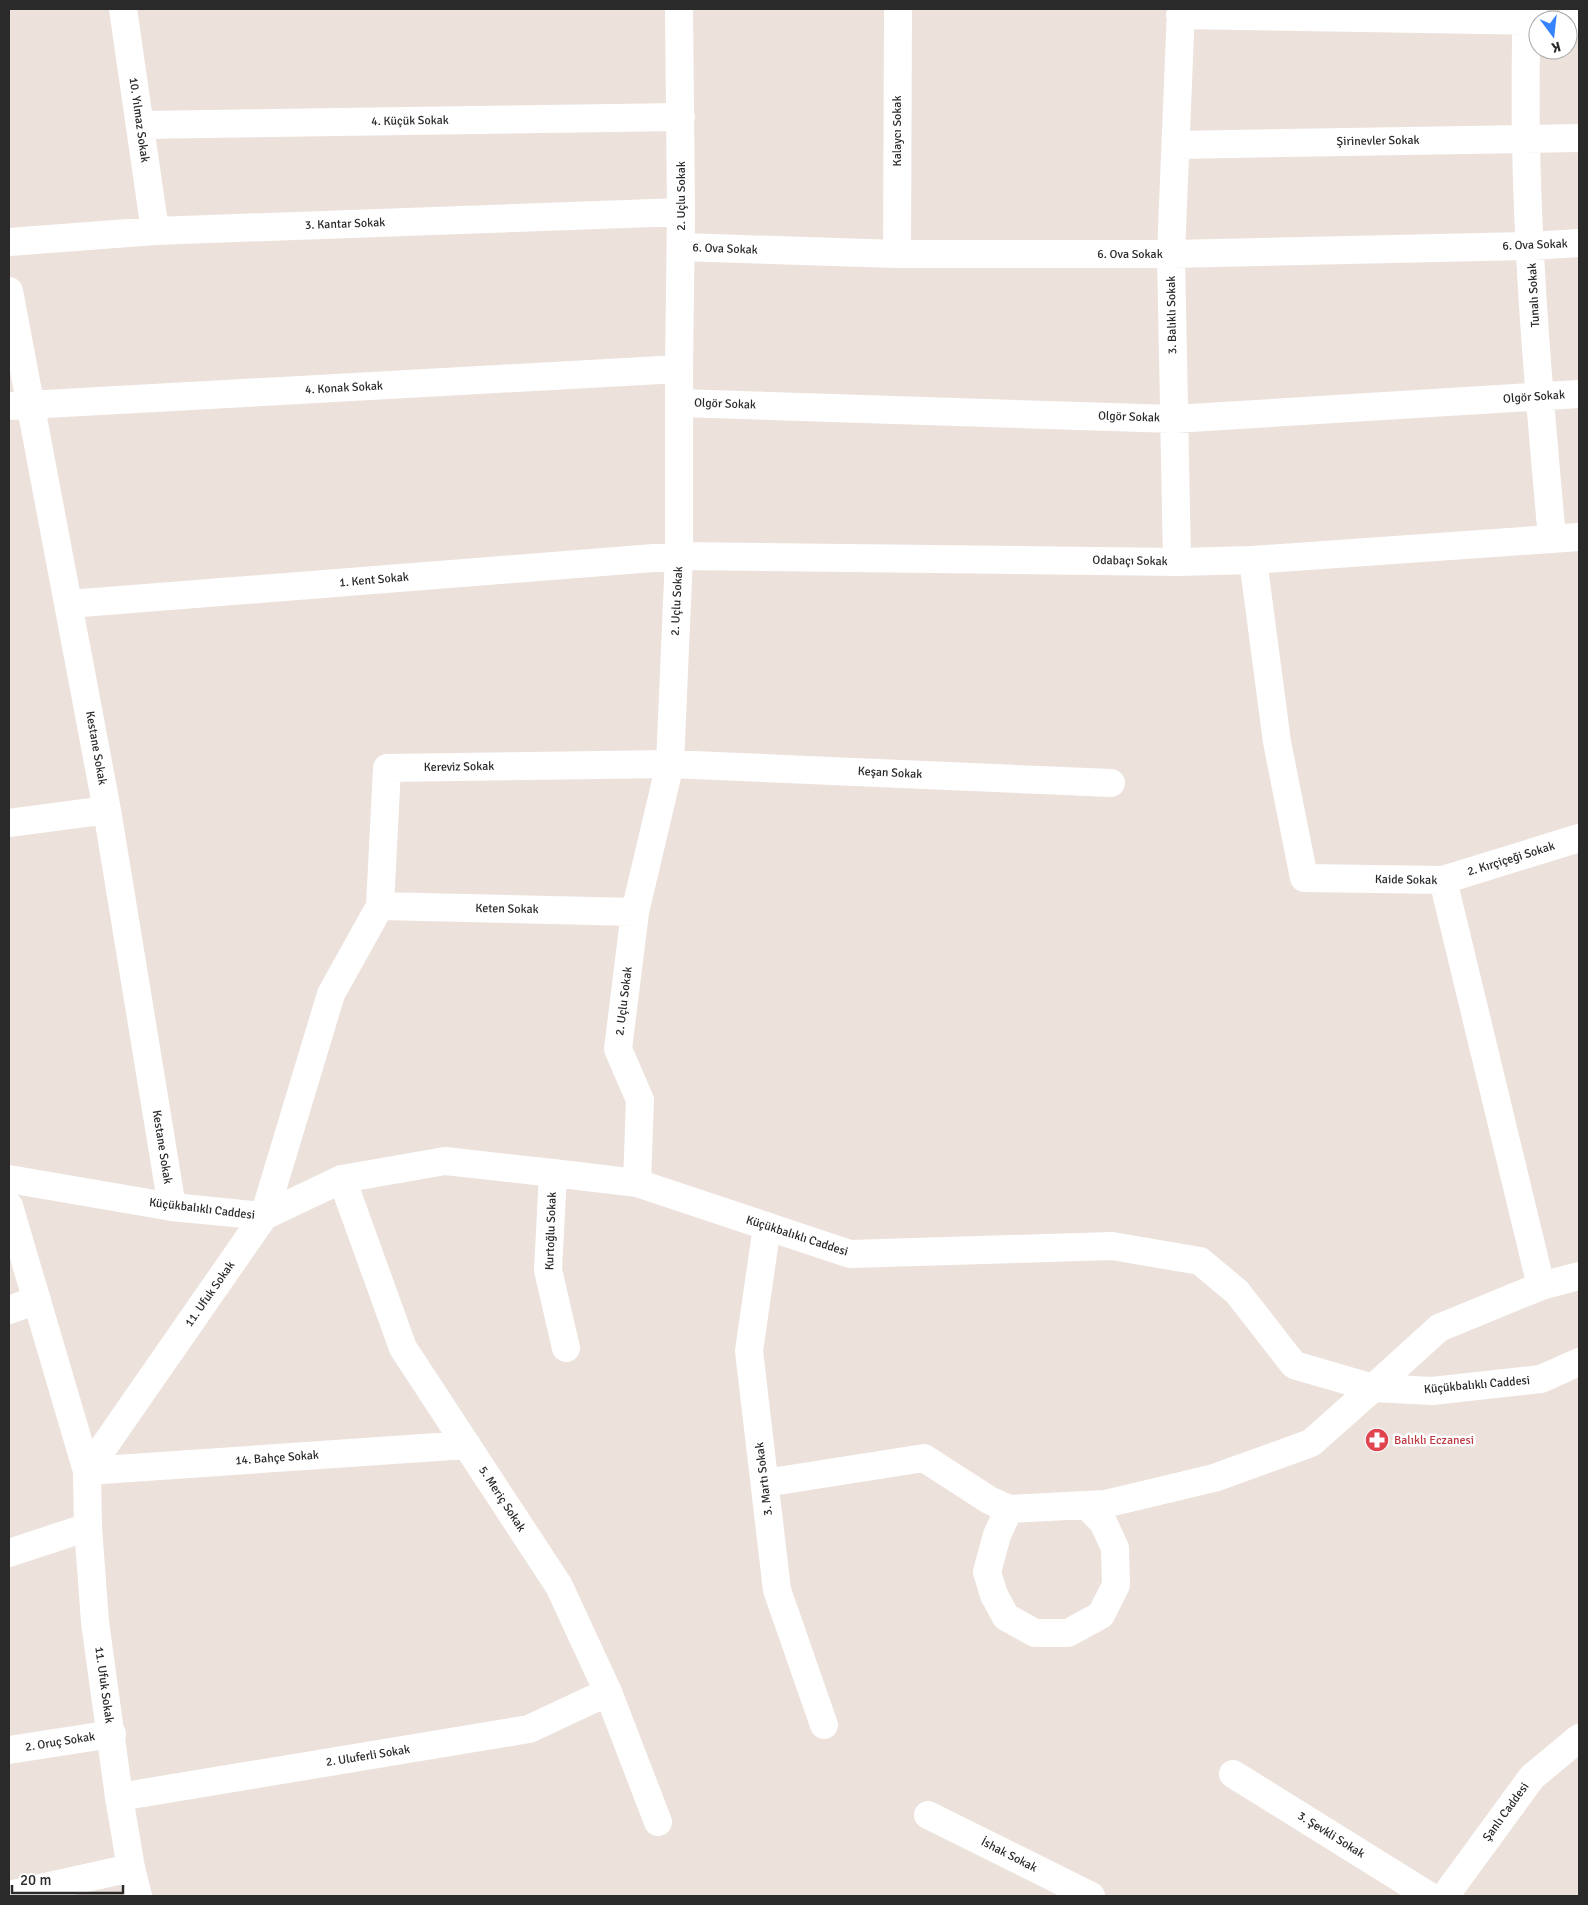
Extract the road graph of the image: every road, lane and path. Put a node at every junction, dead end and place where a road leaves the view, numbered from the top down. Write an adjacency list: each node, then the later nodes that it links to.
1 (123, 9): 8 (street, 10. Yılmaz Sokak)
2 (679, 9): 7 (street, 2. Uçlu Sokak)
3 (898, 9): 18 (street, Kalaycı Sokak)
4 (1180, 12): 5 (street); 11 (street, 3. Balıklı Sokak)
5 (1528, 21)
6 (1530, 60): 9 (street, Tunalı Sokak)
7 (681, 117): 8 (street, 4. Küçük Sokak); 12 (street, 2. Uçlu Sokak)
8 (140, 125): 13 (street, 10. Yılmaz Sokak)
9 (1526, 138): 10 (street, Şirinevler Sokak); 11 (street, Şirinevler Sokak); 16 (street, Tunalı Sokak)
10 (1579, 138)
11 (1176, 145): 19 (street, 3. Balıklı Sokak)
12 (681, 212): 13 (street, 3. Kantar Sokak); 17 (street, 2. Uçlu Sokak)
13 (155, 231): 14 (street, 3. Kantar Sokak)
14 (9, 242)
15 (1579, 243): 16 (street, 6. Ova Sokak)
16 (1531, 246): 19 (street, 6. Ova Sokak); 23 (street, Tunalı Sokak)
17 (681, 247): 18 (street, 6. Ova Sokak); 21 (street, 2. Uçlu Sokak)
18 (897, 254): 19 (street, 6. Ova Sokak)
19 (1172, 254): 26 (street, 3. Balıklı Sokak)
20 (9, 291): 25 (street, Kestane Sokak)
21 (679, 369): 24 (street, 2. Uçlu Sokak); 25 (street, 4. Konak Sokak)
22 (1579, 394): 23 (street, Olgör Sokak)
23 (1539, 396): 26 (street, Olgör Sokak); 28 (street, Tunalı Sokak)
24 (679, 403): 26 (street, Olgör Sokak); 29 (street, 2. Uçlu Sokak)
25 (20, 406): 32 (street, Kestane Sokak)
26 (1174, 419): 31 (street, 3. Balıklı Sokak)
27 (1579, 537): 28 (street, Odabaçı Sokak)
28 (1552, 538): 30 (street, Odabaçı Sokak)
29 (679, 556): 31 (street, Odabaçı Sokak); 32 (street, 1. Kent Sokak); 33 (street, 2. Uçlu Sokak)
30 (1253, 560): 31 (street, Odabaçı Sokak); 38 (street, Kaide Sokak)
31 (1177, 562)
32 (69, 604): 35 (street, Kestane Sokak)
33 (670, 764): 34 (street, Keşan Sokak); 39 (street, Kereviz Sokak); 40 (street, 2. Uçlu Sokak)
34 (1111, 783)
35 (107, 810): 36 (street); 46 (street, Kestane Sokak)
36 (9, 823)
37 (1579, 838): 38 (street, 2. Kırçiçeği Sokak)
38 (1443, 880): 50 (street, Kaide Sokak)
39 (380, 906): 40 (street, Keten Sokak); 47 (street)
40 (635, 912): 44 (street, 2. Uçlu Sokak)
41 (552, 1173): 43 (street, Küçükbalıklı Caddesi); 44 (street, Küçükbalıklı Caddesi); 53 (street, Kurtoğlu Sokak)
42 (9, 1179): 46 (street, Küçükbalıklı Caddesi)
43 (342, 1179): 47 (street, Küçükbalıklı Caddesi); 56 (street, 5. Meriç Sokak)
44 (637, 1183): 48 (street, Küçükbalıklı Caddesi)
45 (9, 1206): 51 (street, 11. Ufuk Sokak)
46 (172, 1206): 47 (street, Küçükbalıklı Caddesi)
47 (264, 1216): 57 (street, 11. Ufuk Sokak)
48 (767, 1226): 55 (street, Küçükbalıklı Caddesi); 58 (street, 3. Martı Sokak)
49 (1579, 1276): 50 (street)
50 (1540, 1286): 55 (street)
51 (37, 1300): 52 (street); 57 (street, 11. Ufuk Sokak)
52 (9, 1310)
53 (566, 1348)
54 (1579, 1362): 55 (street, Küçükbalıklı Caddesi)
55 (1373, 1388): 59 (street)
56 (467, 1445): 57 (street, 14. Bahçe Sokak); 63 (street, 5. Meriç Sokak)
57 (87, 1471): 61 (street, 11. Ufuk Sokak)
58 (765, 1483): 60 (street); 64 (street, 3. Martı Sokak)
59 (1086, 1505): 60 (street); 60 (street)
60 (1008, 1509)
61 (88, 1527): 62 (street); 65 (street, 11. Ufuk Sokak)
62 (9, 1553)
63 (608, 1692): 69 (street, 2. Uluferli Sokak); 71 (street, 5. Meriç Sokak)
64 (824, 1726)
65 (112, 1734): 67 (street, 2. Oruç Sokak); 69 (street, 11. Ufuk Sokak)
66 (1579, 1738): 77 (street, Şanlı Caddesi)
67 (9, 1750)
68 (1233, 1774): 76 (street, 3. Şevkli Sokak)
69 (119, 1796): 72 (street, 11. Ufuk Sokak)
70 (928, 1815): 75 (street, İshak Sokak)
71 (658, 1822)
72 (131, 1868): 73 (street); 74 (street, 11. Ufuk Sokak)
73 (9, 1895)
74 (138, 1896)
75 (1091, 1896)
76 (1429, 1896)
77 (1445, 1896)

